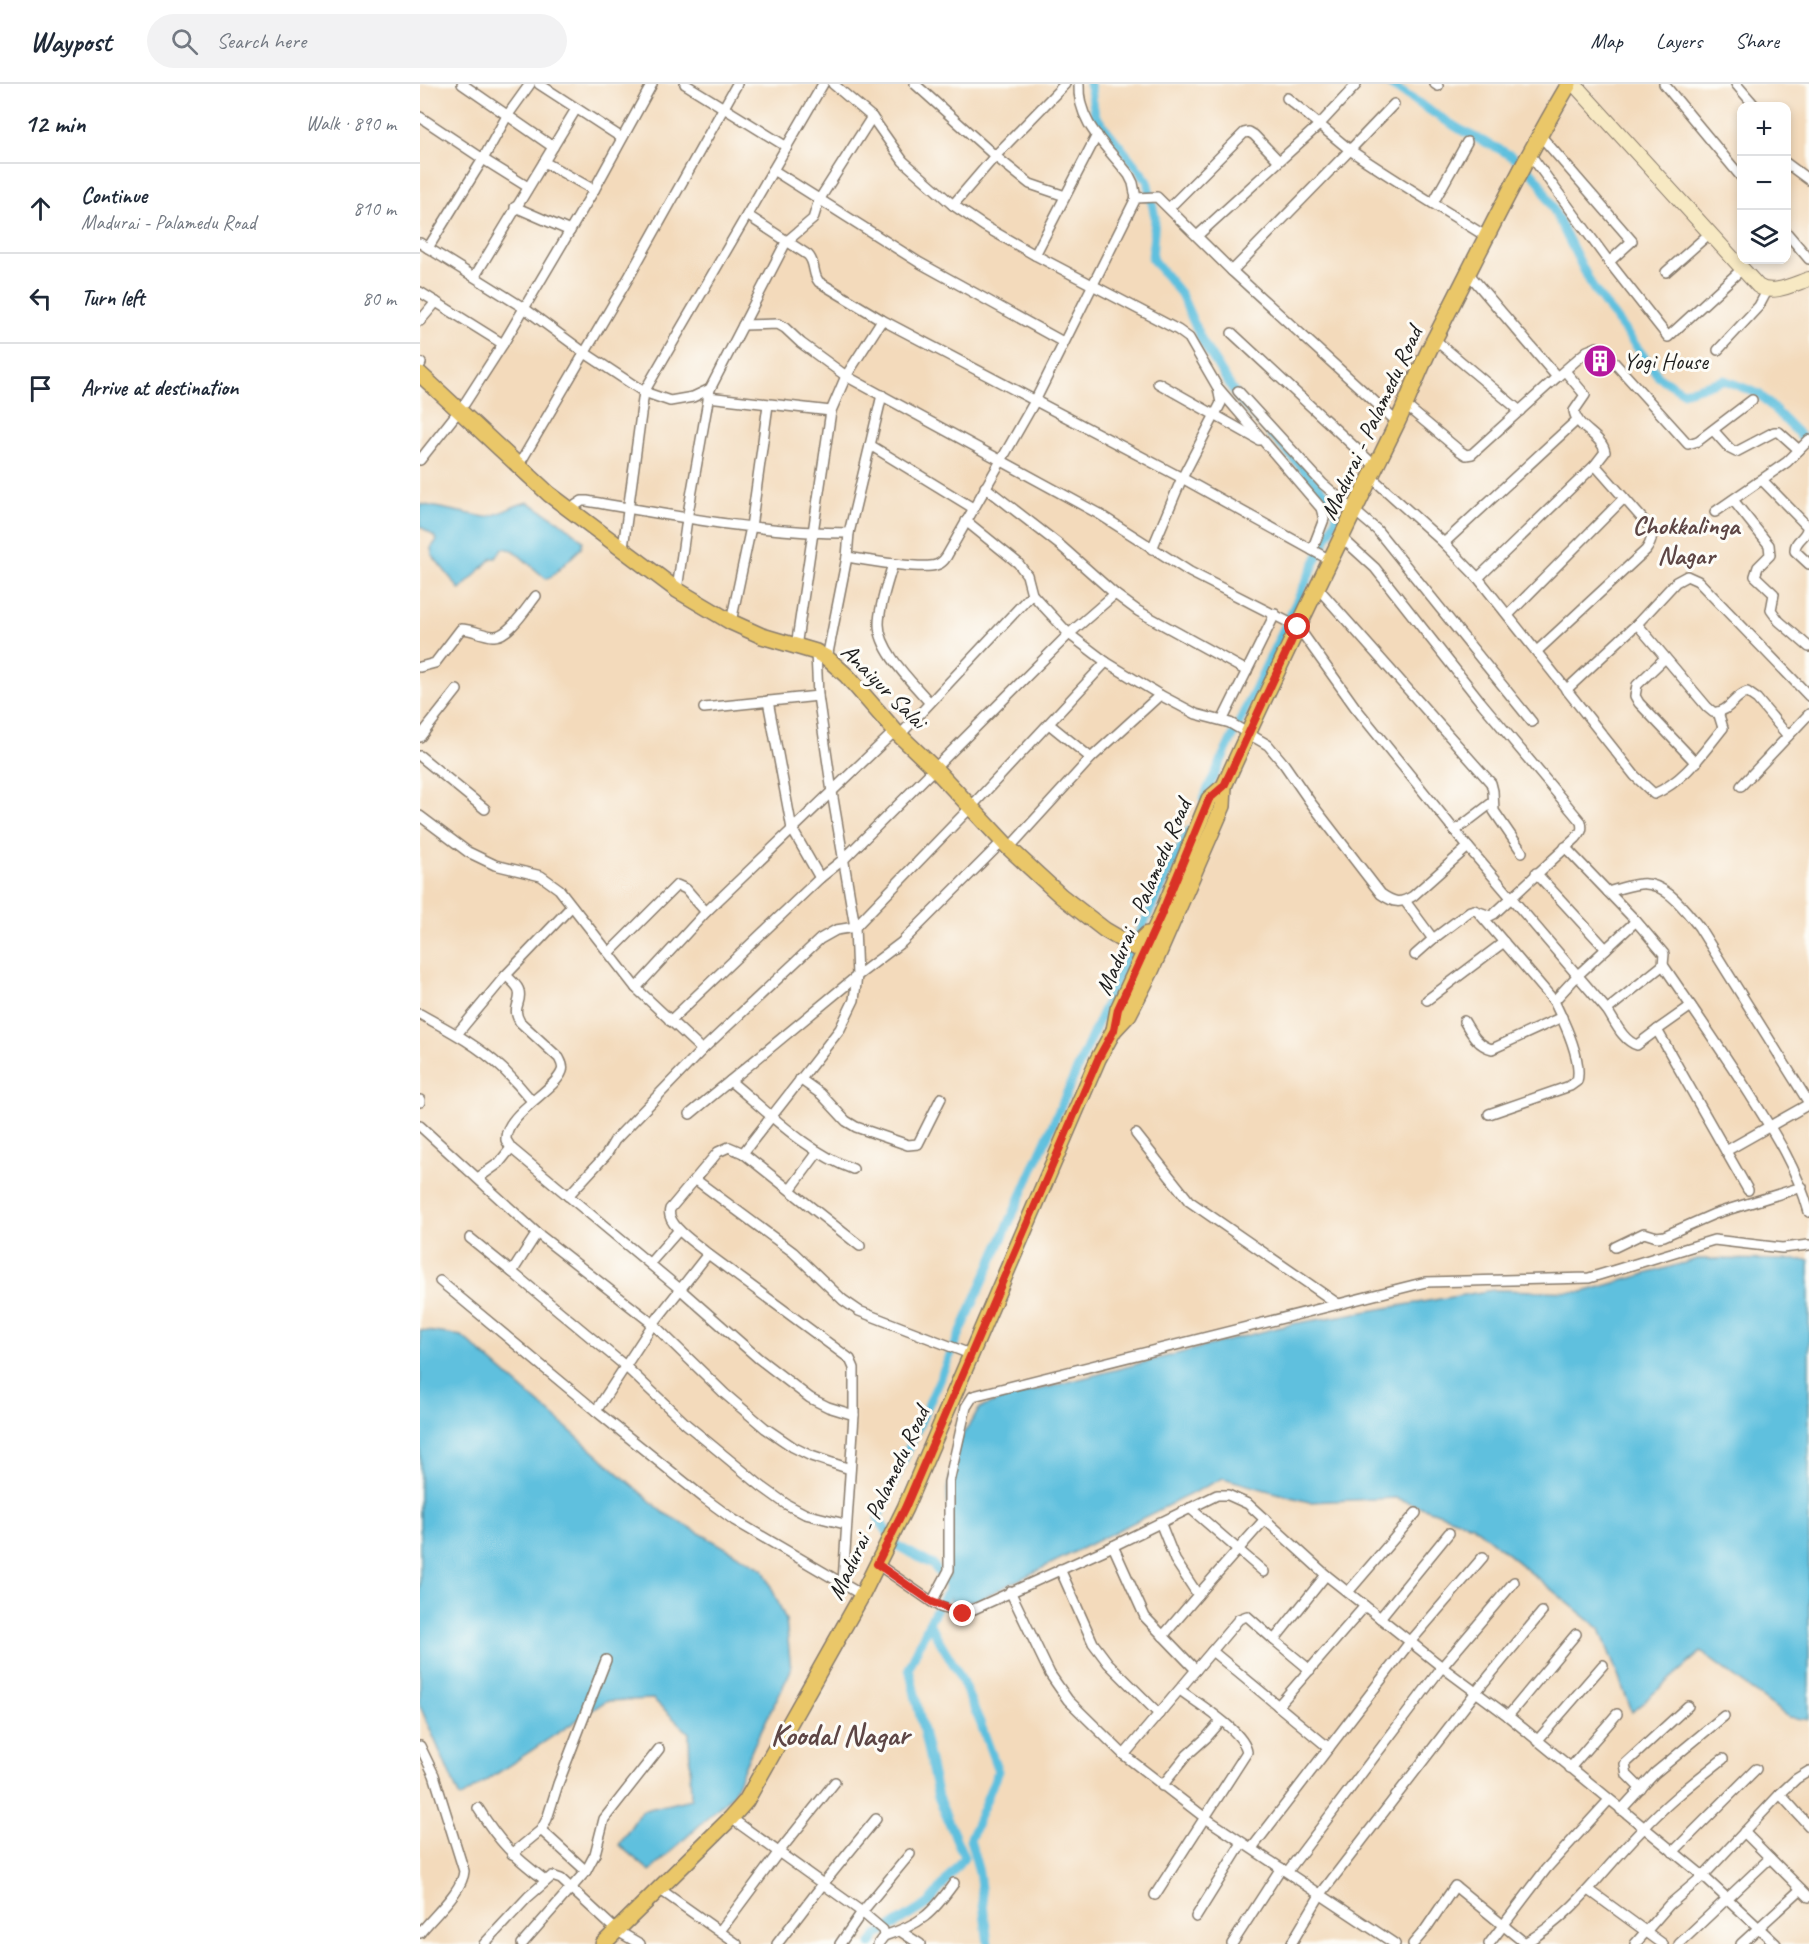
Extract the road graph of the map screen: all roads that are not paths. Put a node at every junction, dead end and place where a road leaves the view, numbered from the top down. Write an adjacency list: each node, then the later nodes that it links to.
1 (462, 84): 22 (street)
2 (530, 84): 22 (street)
3 (539, 84): 20 (street)
4 (652, 84): 28 (street)
5 (685, 84): 21 (street)
6 (737, 84): 21 (street)
7 (823, 84): 31 (street)
8 (833, 84): 24 (street)
9 (915, 84): 34 (street)
10 (1065, 84): 34 (street)
11 (1079, 84): 27 (street)
12 (1569, 84): 26 (main road, Madurai - Palamedu Road)
13 (1574, 84): 53 (main road)
14 (1664, 84): 40 (street)
15 (1736, 84): 18 (street)
16 (1356, 85): 25 (street)
17 (1287, 98): 25 (street)
18 (1752, 102)
19 (1394, 104): 32 (street)
20 (576, 109): 28 (street); 30 (street)
21 (723, 109): 31 (street); 81 (street)
22 (507, 116): 30 (street); 35 (street)
23 (420, 117): 35 (street)
24 (872, 117): 46 (street); 48 (street)
25 (1319, 125): 32 (street); 36 (street)
26 (1539, 134): 33 (main road, Madurai - Palamedu Road); 61 (street)
27 (1097, 135): 44 (street); 45 (street)
28 (622, 138): 43 (street)
29 (1467, 142): 47 (street)
30 (553, 147): 37 (street)
31 (787, 147): 39 (street)
32 (1350, 150): 47 (street); 63 (street)
33 (1528, 154): 55 (main road, Madurai - Palamedu Road); 61 (street)
34 (995, 156): 44 (street); 48 (street)
35 (483, 159): 42 (street); 58 (street)
36 (1279, 161): 50 (street); 54 (street)
37 (544, 162): 42 (street); 43 (street)
38 (1791, 166): 41 (street)
39 (773, 170): 46 (street); 51 (street)
40 (1737, 172)
41 (1808, 178)
42 (528, 187): 49 (street)
43 (594, 190): 52 (street)
44 (1065, 196): 59 (street)
45 (1138, 198): 50 (street); 68 (street)
46 (819, 200): 57 (street); 78 (street)
47 (1433, 203): 55 (street)
48 (953, 205): 59 (street)
49 (515, 207): 52 (street); 66 (street)
50 (1169, 208): 54 (street)
51 (747, 215): 57 (street); 88 (street)
52 (570, 231): 72 (street)
53 (1710, 234): 62 (main road); 64 (street)
54 (1197, 236): 63 (street)
55 (1487, 237): 65 (main road, Madurai - Palamedu Road)
56 (1791, 238): 60 (street)
57 (786, 242): 73 (street); 75 (street)
58 (424, 245): 66 (street)
59 (1035, 255): 68 (street)
60 (1809, 259)
61 (1610, 262): 62 (street)
62 (1742, 269): 69 (main road)
63 (1232, 271): 100 (street)
64 (1666, 272)
65 (1468, 274): 77 (main road, Madurai - Palamedu Road); 83 (street)
66 (475, 276): 72 (street)
67 (1809, 279): 69 (main road)
68 (1091, 285): 78 (street); 86 (street)
69 (1767, 291): 80 (street)
70 (420, 292): 71 (street)
71 (436, 302): 74 (street); 79 (street)
72 (524, 308): 79 (street); 81 (street)
73 (882, 320): 84 (street); 92 (street)
74 (420, 321)
75 (743, 325): 84 (street); 89 (street)
76 (1232, 333): 110 (street)
77 (1434, 339): 94 (main road, Madurai - Palamedu Road); 97 (street)
78 (1063, 342): 92 (street)
79 (503, 344): 95 (street)
80 (1719, 350)
81 (585, 353): 88 (street); 108 (street)
82 (420, 366): 95 (main road, Anaiyur Salai)
83 (1561, 374): 97 (street); 99 (street); 101 (street)
84 (846, 375): 90 (street); 96 (street)
85 (1158, 383): 98 (street)
86 (1218, 388): 98 (street); 102 (street)
87 (1238, 391): 119 (street)
88 (644, 392): 89 (street); 117 (street)
89 (709, 393): 93 (street); 121 (street)
90 (882, 395): 103 (street); 106 (street)
91 (1752, 400): 101 (street)
92 (1035, 401): 106 (street); 111 (street)
93 (768, 405): 96 (street); 123 (street)
94 (1405, 405): 97 (street); 100 (main road, Madurai - Palamedu Road)
95 (462, 407): 105 (street); 108 (main road, Anaiyur Salai)
96 (831, 411): 125 (street)
97 (1520, 411)
98 (1215, 416): 102 (street); 111 (street)
99 (1577, 420): 109 (street); 128 (street)
100 (1397, 422): 110 (main road, Madurai - Palamedu Road)
101 (1713, 430): 104 (street)
102 (1267, 444): 131 (street)
103 (870, 445): 118 (street); 126 (street)
104 (1804, 445): 112 (street)
105 (423, 450): 107 (street)
106 (1001, 459): 113 (street); 130 (street)
107 (420, 460)
108 (519, 461): 116 (main road, Anaiyur Salai); 124 (main road, Anaiyur Salai)
109 (1595, 465): 114 (street); 136 (street)
110 (1373, 471): 119 (main road, Madurai - Palamedu Road); 128 (street)
111 (1182, 478): 130 (street); 131 (street)
112 (1762, 480): 115 (street); 135 (street)
113 (986, 487): 118 (street); 140 (street)
114 (1624, 498): 143 (street); 150 (street)
115 (1733, 500): 120 (street); 149 (street)
116 (573, 507): 117 (street); 124 (main road, Anaiyur Salai)
117 (627, 508): 121 (street); 129 (street)
118 (973, 508): 122 (street)
119 (1353, 511): 127 (main road, Madurai - Palamedu Road); 167 (street)
120 (1715, 512)
121 (687, 519): 123 (street); 138 (street)
122 (966, 521): 134 (street); 139 (street)
123 (751, 526): 125 (street); 144 (street)
124 (594, 527): 129 (main road, Anaiyur Salai)
125 (814, 533): 126 (street); 148 (street)
126 (849, 533): 132 (street)
127 (1341, 537): 133 (main road, Madurai - Palamedu Road); 187 (street)
128 (1444, 543): 136 (street)
129 (622, 548): 138 (main road, Anaiyur Salai)
130 (1152, 549): 142 (street)
131 (1312, 550): 133 (street)
132 (847, 557): 134 (street); 151 (street)
133 (1329, 560): 137 (main road, Madurai - Palamedu Road)
134 (893, 564): 162 (street)
135 (1809, 564)
136 (1478, 578): 143 (street)
137 (1317, 587): 146 (main road, Madurai - Palamedu Road); 179 (street)
138 (677, 590): 144 (main road, Anaiyur Salai)
139 (1032, 594): 147 (street); 162 (street)
140 (1114, 594): 147 (street); 155 (street)
141 (536, 596): 154 (street)
142 (1275, 614): 146 (street); 155 (street)
143 (1508, 615): 150 (street)
144 (732, 622): 148 (main road, Anaiyur Salai)
145 (1637, 624): 152 (street); 157 (street); 160 (street)
146 (1297, 627): 169 (main road, Madurai - Palamedu Road); 184 (street)
147 (1069, 634): 153 (street); 176 (street)
148 (796, 647): 151 (main road, Anaiyur Salai)
149 (1809, 647)
150 (1537, 651): 157 (street)
151 (822, 655): 159 (street); 170 (main road, Anaiyur Salai)
152 (1665, 658): 164 (street); 175 (street)
153 (1106, 662): 158 (street); 168 (street)
154 (420, 667)
155 (1247, 671): 166 (street)
156 (457, 690): 172 (street)
157 (1566, 690): 175 (street)
158 (1160, 695): 166 (street); 174 (street)
159 (818, 696): 161 (street); 178 (street)
160 (1809, 696)
161 (768, 701): 163 (street); 183 (street)
162 (929, 702): 170 (street)
163 (704, 708)
164 (1718, 712): 171 (street); 175 (street)
165 (1809, 714): 171 (street)
166 (1227, 721): 169 (street)
167 (1532, 722)
168 (1049, 724): 174 (street); 180 (street)
169 (1245, 730): 192 (main road, Madurai - Palamedu Road); 195 (street)
170 (897, 733): 176 (main road, Anaiyur Salai); 178 (street)
171 (1788, 736): 177 (street)
172 (420, 737)
173 (420, 756): 181 (street)
174 (1091, 758): 185 (street)
175 (1696, 763)
176 (935, 769): 180 (main road, Anaiyur Salai); 189 (street)
177 (1742, 786)
178 (832, 792): 183 (street); 189 (street)
179 (1493, 802): 184 (street); 188 (street)
180 (970, 808): 185 (main road, Anaiyur Salai); 200 (street)
181 (485, 809)
182 (420, 816): 196 (street)
183 (792, 829): 191 (street); 198 (street)
184 (1455, 831): 186 (street)
185 (1006, 845): 204 (main road, Anaiyur Salai); 212 (street)
186 (1468, 847): 194 (street); 195 (street)
187 (1565, 847): 190 (street); 193 (street)
188 (1522, 852)
189 (845, 858): 191 (street); 200 (street)
190 (1536, 873): 194 (street); 203 (street)
191 (820, 878): 220 (street)
192 (1181, 885): 204 (main road, Madurai - Palamedu Road); 206 (main road, Madurai - Palamedu Road)
193 (1608, 892): 199 (street); 230 (street)
194 (1511, 896): 197 (street); 211 (street)
195 (1405, 901): 201 (street)
196 (572, 906): 205 (street); 210 (street)
197 (1478, 911): 201 (street); 202 (street)
198 (706, 912): 205 (street); 213 (street)
199 (1636, 921): 203 (street); 208 (street)
200 (855, 927): 212 (street); 225 (street)
201 (1433, 939): 207 (street)
202 (1504, 942): 214 (street); 215 (street)
203 (1606, 949): 211 (street)
204 (1133, 952): 206 (main road); 209 (main road, Anaiyur Salai); 222 (main road, Madurai - Palamedu Road)
205 (609, 953): 213 (street)
206 (1158, 955): 209 (main road, Madurai - Palamedu Road)
207 (1415, 956)
208 (1663, 966): 216 (street); 217 (street)
209 (1151, 971): 222 (main road, Madurai - Palamedu Road)
210 (506, 975): 224 (street); 229 (street)
211 (1578, 975): 215 (street); 217 (street)
212 (856, 976): 226 (street); 227 (street)
213 (636, 988): 220 (street)
214 (1427, 1000)
215 (1554, 1001): 219 (street)
216 (1691, 1006): 223 (street); 235 (street)
217 (1607, 1010): 223 (street)
218 (420, 1014): 224 (street)
219 (1562, 1017): 221 (street); 232 (street)
220 (670, 1021): 225 (street)
221 (1464, 1021)
222 (1114, 1030): 262 (main road, Madurai - Palamedu Road)
223 (1657, 1030): 238 (street)
224 (457, 1034): 229 (street)
225 (702, 1050): 247 (street)
226 (800, 1079): 228 (street); 233 (street)
227 (730, 1081): 231 (street); 233 (street)
228 (941, 1098)
229 (532, 1101): 237 (street)
230 (1809, 1104): 235 (street)
231 (690, 1113)
232 (1490, 1114)
233 (772, 1116): 239 (street); 240 (street)
234 (420, 1126): 242 (street)
235 (1771, 1127): 238 (street); 244 (street)
236 (1136, 1134): 260 (street)
237 (511, 1148): 242 (street); 247 (street)
238 (1726, 1151): 246 (street)
239 (818, 1152): 241 (street); 245 (street)
240 (743, 1153): 243 (street); 245 (street)
241 (853, 1169)
242 (478, 1178): 250 (street)
243 (696, 1180): 249 (street); 262 (street)
244 (1802, 1187): 248 (street); 254 (street)
245 (790, 1190): 253 (street)
246 (1748, 1190)
247 (568, 1196): 256 (street)
248 (1809, 1212)
249 (680, 1230): 255 (street); 256 (street)
250 (537, 1233): 257 (street); 261 (street)
251 (470, 1238): 257 (street)
252 (1809, 1245): 260 (street)
253 (860, 1246)
254 (1615, 1247)
255 (708, 1254): 259 (street); 265 (street)
256 (650, 1263): 259 (street)
257 (512, 1272): 263 (street)
258 (441, 1281): 264 (street)
259 (681, 1290): 261 (street); 265 (street)
260 (1338, 1304): 286 (street)
261 (653, 1324): 263 (street); 266 (street)
262 (970, 1354): 276 (main road, Madurai - Palamedu Road)
263 (624, 1365): 264 (street); 271 (street)
264 (596, 1411): 280 (street)
265 (854, 1415): 266 (street)
266 (850, 1469): 271 (street)
267 (1190, 1508): 269 (street); 270 (street); 274 (street)
268 (1416, 1513): 283 (street)
269 (1265, 1519): 274 (street); 279 (street)
270 (1160, 1522): 273 (street); 285 (street)
271 (845, 1524): 280 (street)
272 (1449, 1533): 289 (street)
273 (1113, 1546): 277 (street); 291 (street)
274 (1237, 1549): 278 (street); 285 (street)
275 (1483, 1557): 293 (street)
276 (879, 1560): 284 (main road, Madurai - Palamedu Road); 286 (street)
277 (1060, 1569): 282 (street); 304 (street)
278 (1264, 1572)
279 (1326, 1575): 283 (street); 292 (street)
280 (843, 1582): 284 (street)
281 (1514, 1582): 297 (street)
282 (1010, 1591): 286 (street); 313 (street)
283 (1348, 1592): 287 (street)
284 (862, 1595): 326 (main road, Madurai - Palamedu Road)
285 (1198, 1595): 291 (street)
286 (936, 1605)
287 (1365, 1606): 289 (street); 299 (street)
288 (1542, 1612): 301 (street)
289 (1380, 1618): 293 (street)
290 (1576, 1635): 306 (street)
291 (1163, 1636): 298 (street)
292 (1274, 1640): 294 (street); 299 (street)
293 (1410, 1642): 297 (street); 311 (street)
294 (1212, 1652): 298 (street); 302 (street)
295 (606, 1660): 330 (street)
296 (1603, 1665): 309 (street)
297 (1442, 1667): 301 (street); 339 (street)
298 (1196, 1670): 300 (street)
299 (1310, 1670): 302 (street)
300 (1180, 1690): 304 (street); 308 (street)
301 (1476, 1692): 306 (street); 350 (street)
302 (1278, 1706): 311 (street)
303 (1688, 1706): 320 (street)
304 (1159, 1714): 313 (street)
305 (1617, 1714): 315 (street)
306 (1508, 1716): 309 (street)
307 (1724, 1716): 320 (street)
308 (1221, 1721): 319 (street); 325 (street)
309 (1537, 1741): 315 (street)
310 (420, 1746): 356 (street)
311 (1329, 1748): 333 (street)
312 (659, 1749): 340 (street)
313 (1124, 1755): 319 (street)
314 (1723, 1759): 329 (street)
315 (1570, 1768): 322 (street)
316 (1756, 1769): 334 (street)
317 (1809, 1770): 321 (street)
318 (835, 1782): 335 (street)
319 (1162, 1786): 325 (street)
320 (1641, 1789): 324 (street)
321 (1780, 1794): 328 (street); 331 (street)
322 (1609, 1800): 324 (street); 357 (street)
323 (478, 1808): 336 (street)
324 (1622, 1810): 329 (street)
325 (1204, 1817): 332 (street); 349 (street)
326 (730, 1818): 335 (street); 346 (main road, Madurai - Palamedu Road)
327 (876, 1820): 344 (street)
328 (1809, 1826)
329 (1643, 1828): 334 (street); 348 (street)
330 (541, 1830): 336 (street); 340 (street)
331 (1744, 1832): 338 (street); 341 (street)
332 (1242, 1843): 333 (street); 355 (street)
333 (1252, 1848): 339 (street)
334 (1672, 1852): 341 (street)
335 (778, 1853): 344 (street); 360 (street)
336 (512, 1854): 342 (street)
337 (910, 1854): 353 (street)
338 (1770, 1858): 347 (street); 351 (street)
339 (1284, 1870): 350 (street); 373 (street)
340 (586, 1871): 345 (street)
341 (1703, 1876): 351 (street); 362 (street)
342 (545, 1880): 345 (street); 365 (street)
343 (954, 1883): 361 (street)
344 (823, 1884): 353 (street); 370 (street)
345 (571, 1888): 359 (street); 366 (street)
346 (658, 1888): 359 (main road, Madurai - Palamedu Road); 360 (street)
347 (1801, 1889): 352 (street); 358 (street)
348 (1589, 1890): 362 (street); 378 (street)
349 (1155, 1895)
350 (1320, 1895): 374 (street); 375 (street)
351 (1727, 1897): 358 (street); 381 (street)
352 (1809, 1897)
353 (862, 1912): 364 (street); 371 (street)
354 (420, 1916): 356 (street)
355 (1196, 1917)
356 (428, 1923): 363 (street)
357 (1503, 1926): 376 (street); 377 (street); 378 (street)
358 (1759, 1928): 382 (street); 383 (street)
359 (616, 1930): 367 (main road, Madurai - Palamedu Road); 368 (street)
360 (720, 1931): 369 (street)
361 (900, 1931): 364 (street); 372 (street)
362 (1646, 1931): 379 (street); 380 (street)
363 (420, 1933)
364 (882, 1936)
365 (484, 1944)
366 (522, 1944)
367 (603, 1944)
368 (640, 1944)
369 (737, 1944)
370 (777, 1944)
371 (840, 1944)
372 (920, 1944)
373 (1232, 1944)
374 (1291, 1944)
375 (1395, 1944)
376 (1413, 1944)
377 (1490, 1944)
378 (1525, 1944)
379 (1635, 1944)
380 (1663, 1944)
381 (1679, 1944)
382 (1741, 1944)
383 (1776, 1944)

